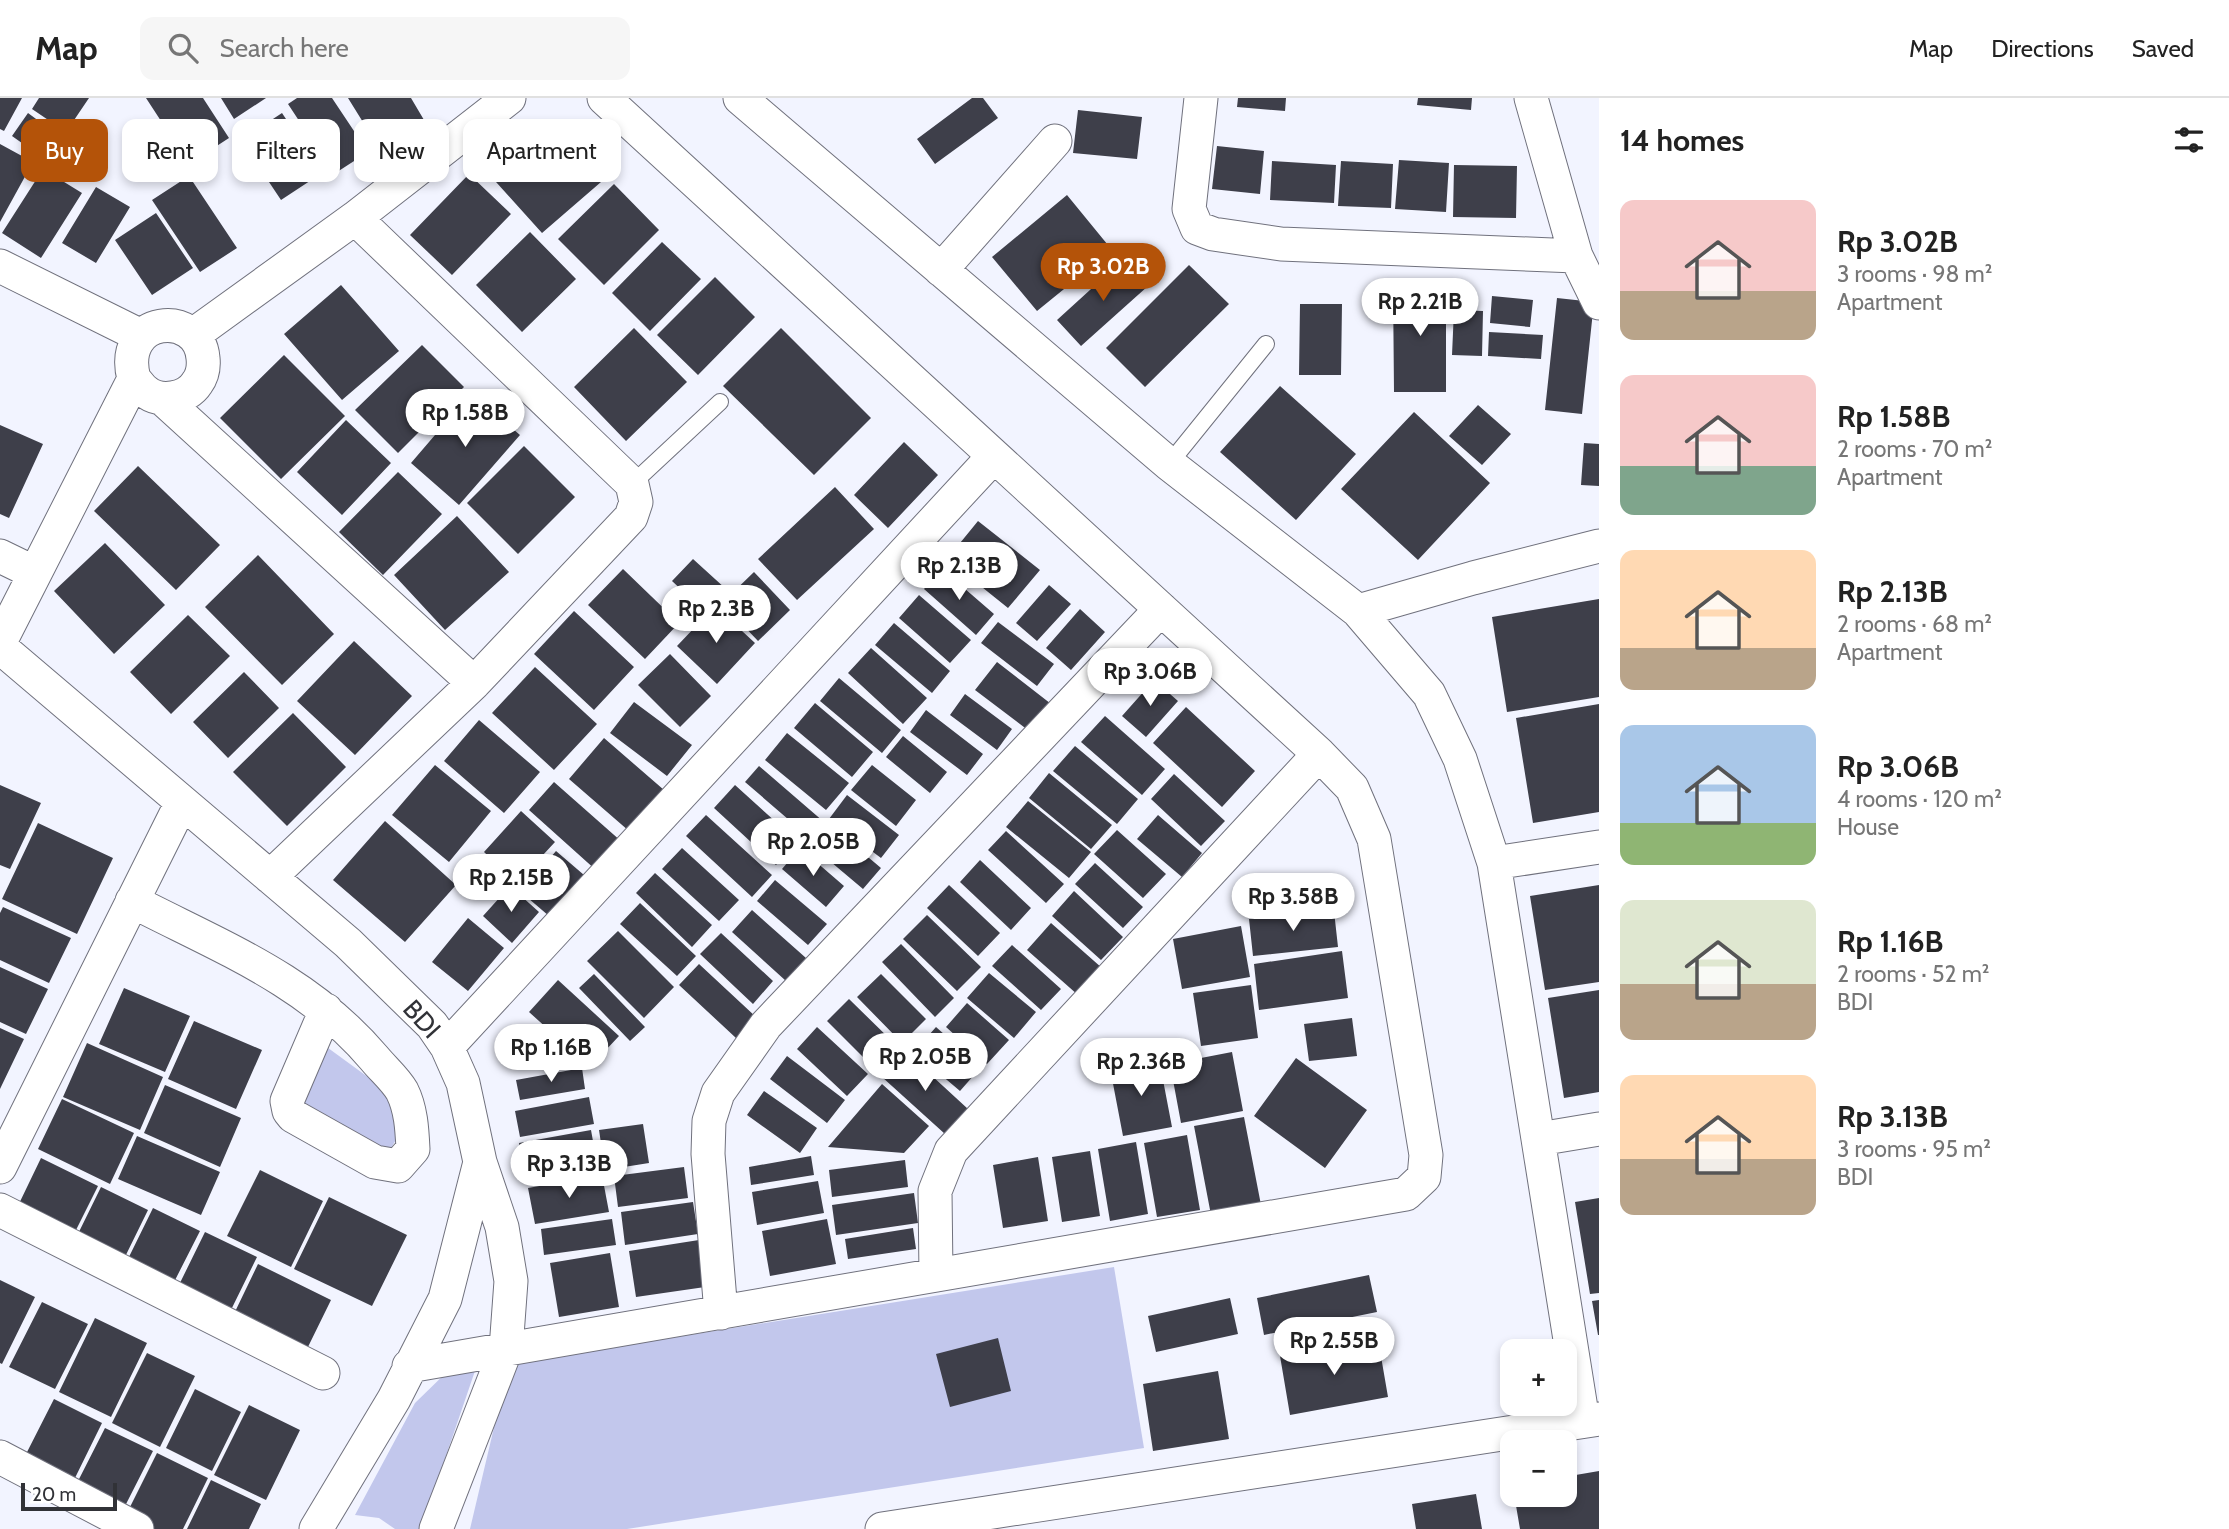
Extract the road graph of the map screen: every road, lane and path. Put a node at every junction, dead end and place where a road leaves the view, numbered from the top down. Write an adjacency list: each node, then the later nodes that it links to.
1 (509, 98): 7 (street)
2 (604, 98): 18 (street)
3 (740, 98): 10 (street)
4 (1201, 98): 8 (street)
5 (1531, 98): 8 (street)
6 (1055, 141): 10 (street)
7 (355, 218): 12 (street); 20 (street)
8 (1576, 256): 11 (street)
9 (0, 266): 13 (street)
10 (942, 270): 19 (street)
11 (1599, 303)
12 (193, 335): 13 (street); 16 (street)
13 (141, 336): 15 (street)
14 (1266, 344): 19 (lane)
15 (134, 379): 16 (street); 23 (street)
16 (163, 399): 27 (street)
17 (720, 402): 20 (lane)
18 (994, 456): 24 (street); 35 (street)
19 (1169, 464): 25 (street)
20 (632, 484): 27 (street)
21 (1599, 546): 25 (street)
22 (0, 556): 23 (street)
23 (35, 573): 26 (street)
24 (1161, 609): 28 (street); 42 (street)
25 (1358, 611): 31 (street)
26 (0, 644): 29 (street, BDI)
27 (474, 683): 32 (street)
28 (1320, 754): 41 (street); 41 (street)
29 (182, 802): 32 (street, BDI); 33 (street)
30 (1599, 847): 31 (street)
31 (1494, 863): 37 (street)
32 (270, 877): 35 (street, BDI)
33 (132, 901): 34 (street); 39 (street)
34 (326, 1010): 34 (street)
35 (447, 1047): 38 (street, BDI)
36 (1599, 1129): 37 (street)
37 (1538, 1139): 46 (street)
38 (480, 1163): 43 (street); 44 (street, BDI)
39 (0, 1167)
40 (0, 1210): 45 (street)
41 (936, 1275): 42 (street)
42 (721, 1313): 43 (street)
43 (506, 1349): 44 (street); 50 (street)
44 (409, 1366): 49 (street, BDI)
45 (323, 1373)
46 (1591, 1420): 51 (street)
47 (0, 1457): 48 (street)
48 (137, 1529)
49 (316, 1529)
50 (436, 1529)
51 (882, 1529)

